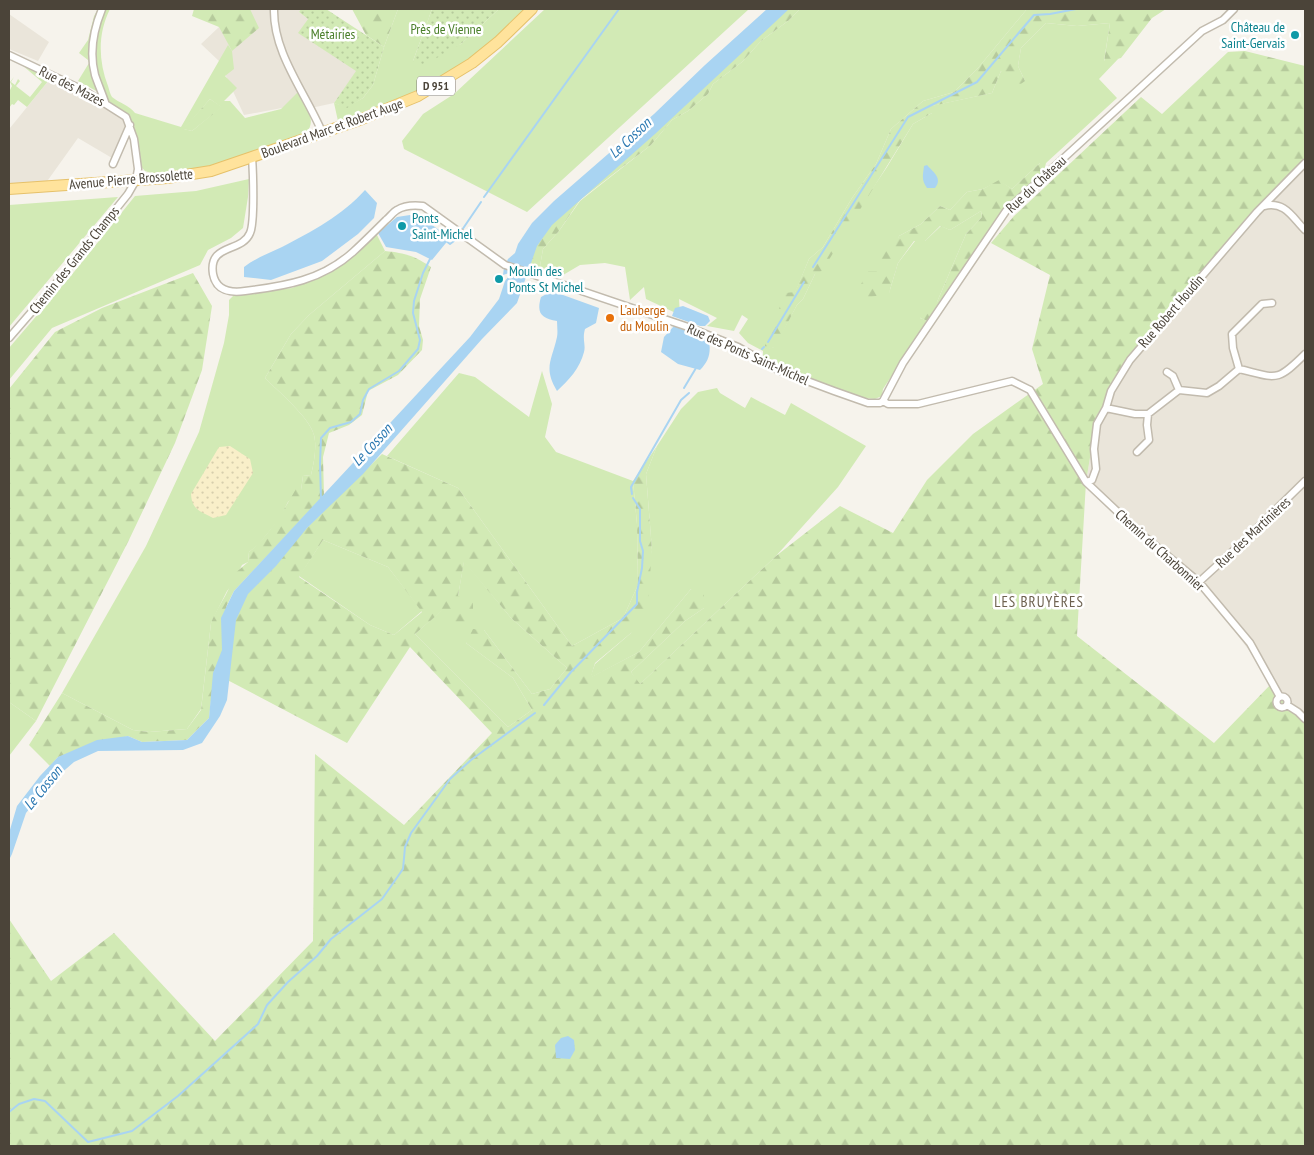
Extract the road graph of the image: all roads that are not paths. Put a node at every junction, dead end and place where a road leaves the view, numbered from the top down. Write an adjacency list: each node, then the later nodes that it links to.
1 (102, 9): 6 (street)
2 (274, 9): 8 (street)
3 (532, 9): 8 (main road, Boulevard Marc et Robert Auge / D 951)
4 (1234, 9): 24 (street, Rue du Château)
5 (9, 55): 6 (street, Rue des Mazes)
6 (105, 102): 7 (street, Rue des Mazes)
7 (130, 125): 11 (street); 12 (street)
8 (322, 132): 9 (main road, Boulevard Marc et Robert Auge / D 951)
9 (252, 158): 12 (main road, Avenue Pierre Brossolette / D 951); 24 (street, Rue des Ponts Saint-Michel)
10 (1305, 163): 13 (street, Rue Robert Houdin)
11 (113, 164)
12 (136, 180): 14 (main road, Avenue Pierre Brossolette / D 951); 19 (street, Chemin des Grands Champs)
13 (1281, 187): 15 (street); 16 (street, Rue Robert Houdin)
14 (9, 189)
15 (1280, 205): 16 (street); 17 (street)
16 (1263, 206): 25 (street, Rue Robert Houdin)
17 (1305, 230)
18 (1272, 303): 21 (street)
19 (9, 338)
20 (1305, 354): 21 (street)
21 (1239, 369): 23 (street)
22 (1168, 372): 23 (street)
23 (1179, 390): 26 (street)
24 (883, 400): 29 (street, Rue des Ponts Saint-Michel)
25 (1106, 408): 26 (street); 29 (street, Rue Robert Houdin)
26 (1148, 414): 27 (street)
27 (1137, 452)
28 (1305, 481): 30 (street, Rue des Martinières)
29 (1086, 482): 30 (street, Chemin du Charbonnier)
30 (1199, 582): 31 (street, Chemin du Charbonnier)
31 (1305, 719)

